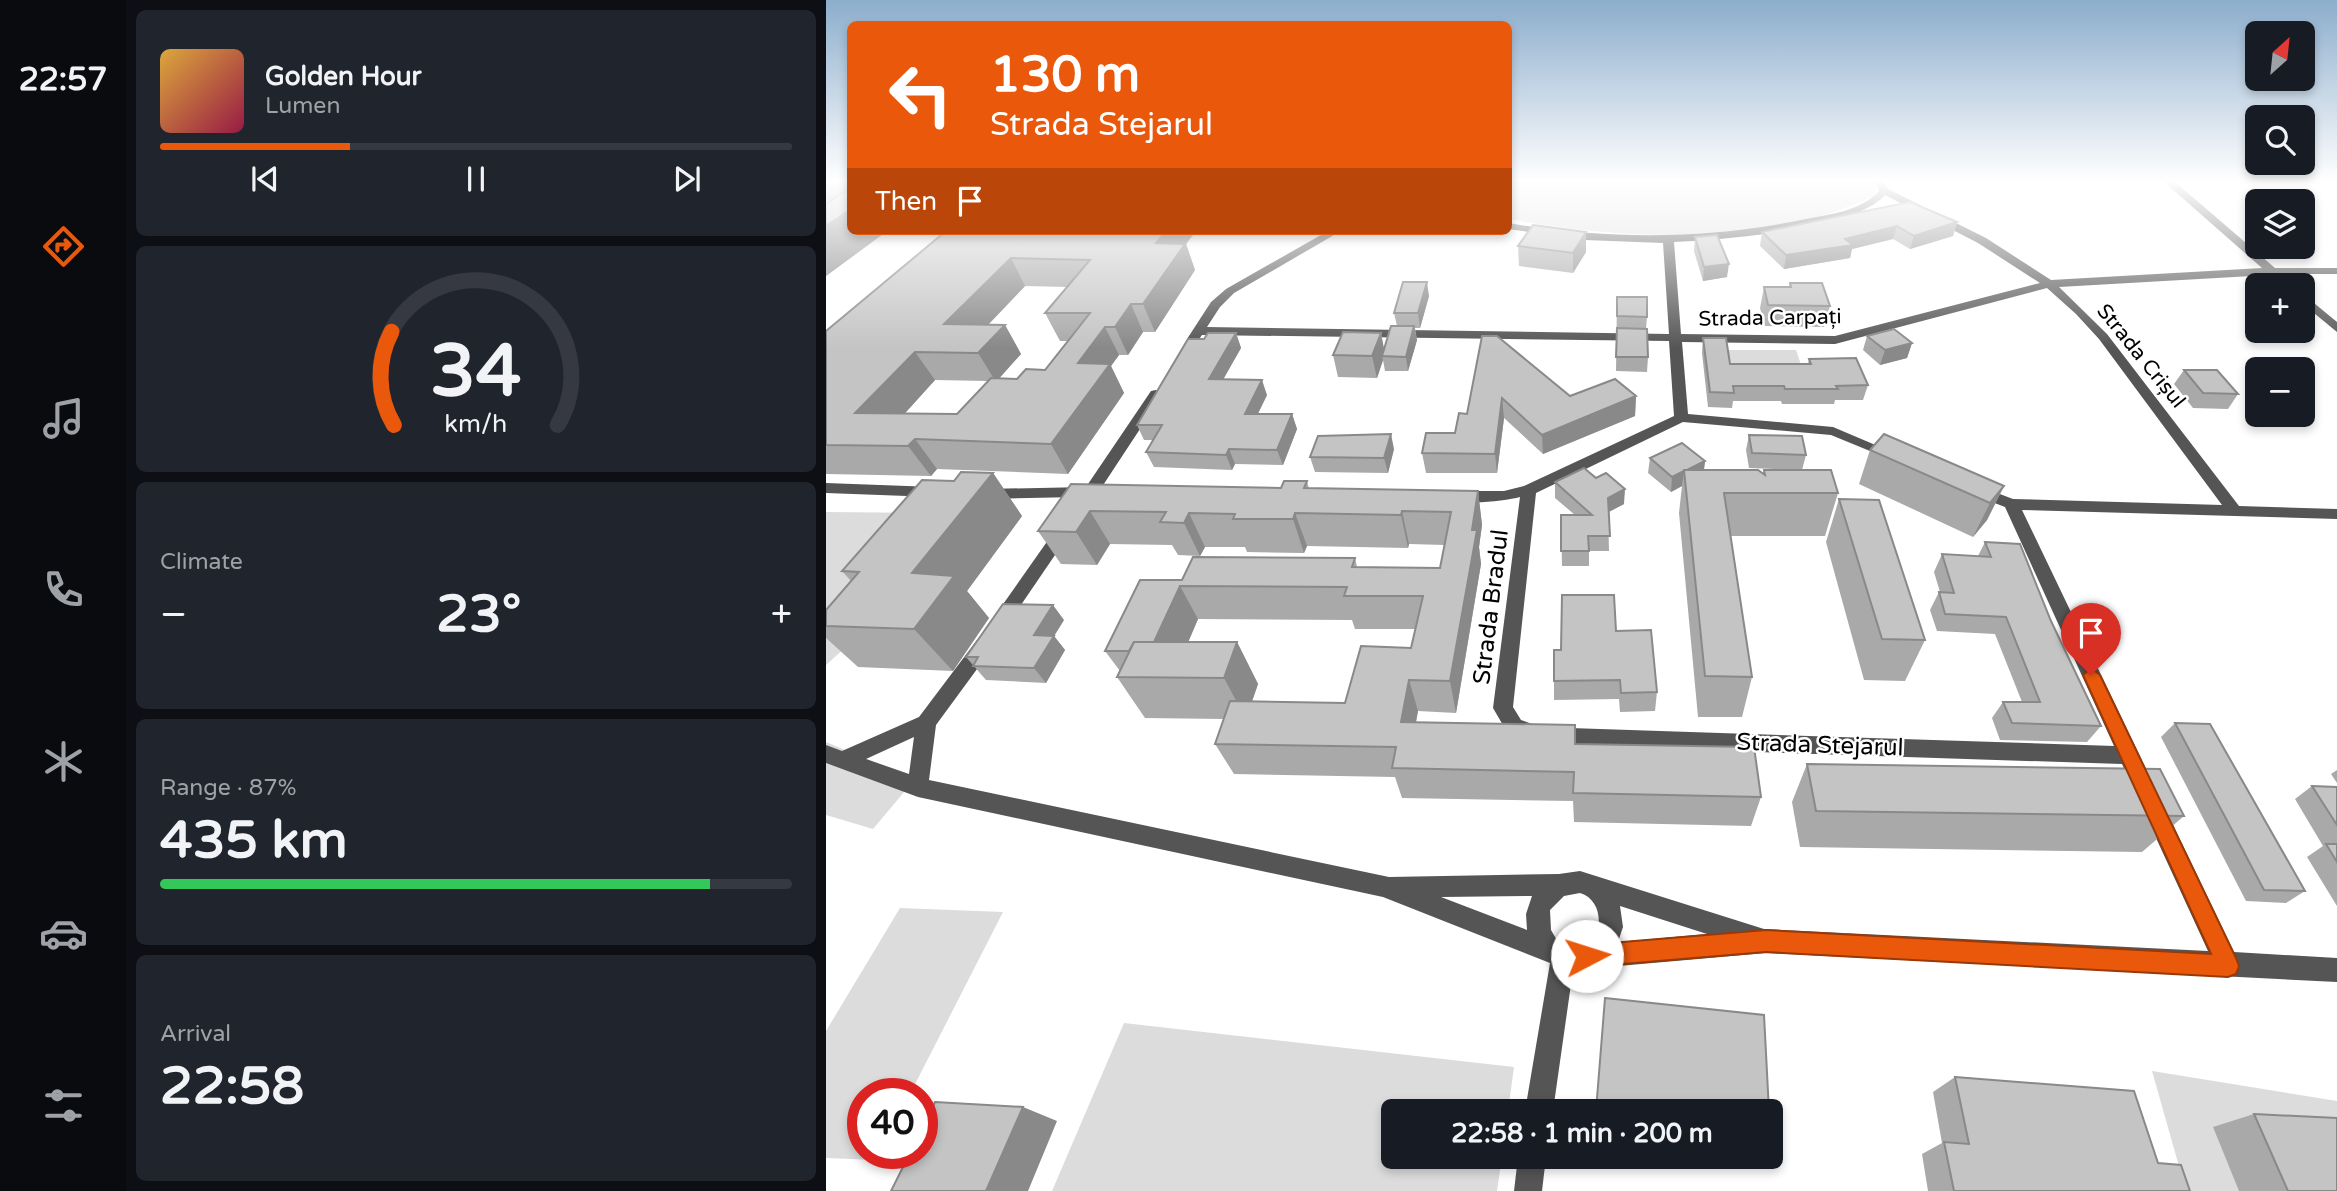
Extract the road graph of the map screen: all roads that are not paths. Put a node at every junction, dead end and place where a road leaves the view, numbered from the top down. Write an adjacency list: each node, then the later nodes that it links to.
1 (1326, 237): 13 (street)
2 (1573, 237): 6 (street)
3 (1709, 237): 6 (street)
4 (1973, 237): 10 (street, Strada Crișul)
5 (2232, 237): 7 (street)
6 (1668, 240): 14 (street)
7 (2272, 271): 8 (street, Strada Carpați); 9 (street); 10 (street, Strada Carpați)
8 (2337, 271)
9 (2274, 273)
10 (2048, 284): 14 (street, Strada Carpați); 25 (street, Strada Crișul)
11 (2315, 309): 12 (street)
12 (2337, 328)
13 (1198, 331): 14 (street, Strada Carpați); 15 (street)
14 (1675, 338): 17 (street)
15 (1183, 353)
16 (1169, 375): 22 (street)
17 (1681, 418): 18 (street); 21 (street)
18 (1909, 462)
19 (1960, 483): 24 (street)
20 (826, 488): 22 (street)
21 (1529, 490): 23 (street); 28 (street, Strada Bradul)
22 (1098, 492): 27 (street)
23 (1435, 496)
24 (2011, 504): 25 (street); 29 (street)
25 (2233, 509): 26 (street)
26 (2337, 514)
27 (926, 723): 30 (street); 31 (street)
28 (1514, 726): 29 (street, Strada Stejarul)
29 (2129, 755): 37 (street)
30 (834, 757): 31 (street)
31 (918, 787): 33 (street)
32 (1559, 885): 33 (street); 34 (street); 36 (street)
33 (1384, 886): 36 (street)
34 (1598, 891): 35 (street); 36 (street)
35 (1766, 941): 36 (street); 37 (street)
36 (1566, 954): 39 (street)
37 (2228, 966): 38 (street)
38 (2337, 970)
39 (1541, 1099)
40 (1531, 1169): 41 (street)
41 (1528, 1191)

